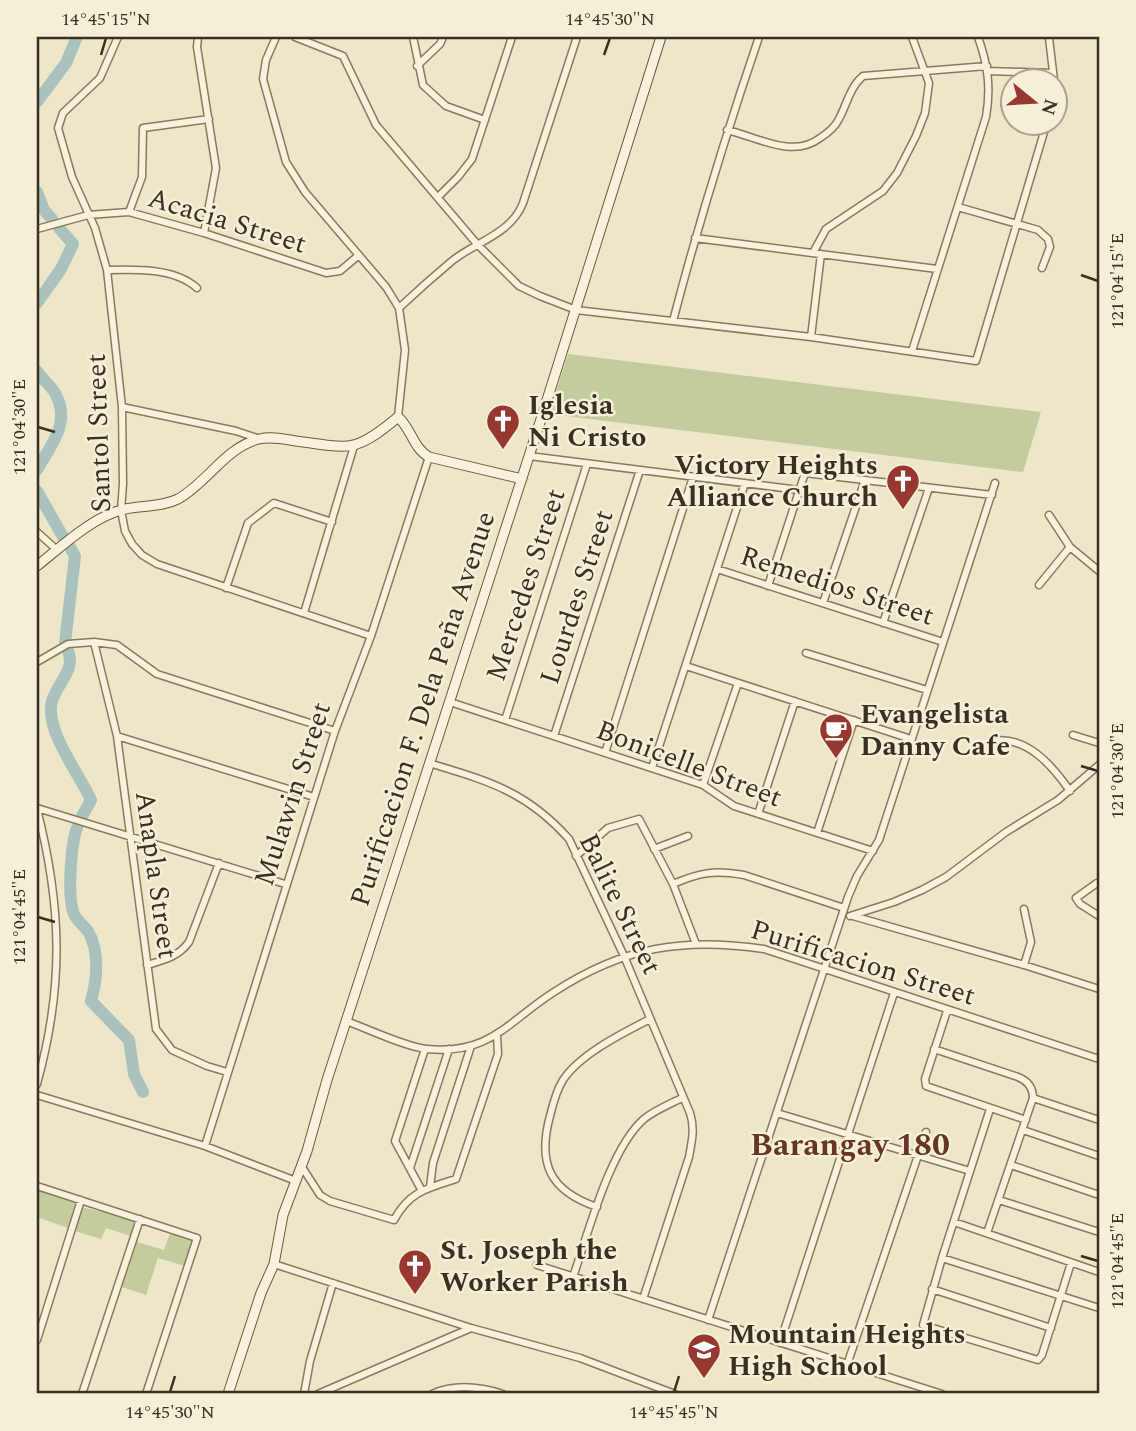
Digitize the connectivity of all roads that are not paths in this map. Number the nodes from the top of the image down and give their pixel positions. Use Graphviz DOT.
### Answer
graph roads {
  1 [pos="118,37"];
  2 [pos="198,37"];
  3 [pos="276,37"];
  4 [pos="295,37"];
  5 [pos="413,37"];
  6 [pos="443,37"];
  7 [pos="512,37"];
  8 [pos="576,37"];
  9 [pos="662,37"];
  10 [pos="759,37"];
  11 [pos="912,37"];
  12 [pos="978,37"];
  13 [pos="1049,38"];
  14 [pos="417,66"];
  15 [pos="1053,66"];
  16 [pos="988,69"];
  17 [pos="1000,70"];
  18 [pos="927,73"];
  19 [pos="209,119"];
  20 [pos="485,120"];
  21 [pos="727,130"];
  22 [pos="1043,136"];
  23 [pos="439,196"];
  24 [pos="958,207"];
  25 [pos="129,212"];
  26 [pos="88,215"];
  27 [pos="1018,224"];
  28 [pos="37,229"];
  29 [pos="204,233"];
  30 [pos="695,238"];
  31 [pos="477,244"];
  32 [pos="813,253"];
  33 [pos="821,254"];
  34 [pos="359,255"];
  35 [pos="1042,268"];
  36 [pos="937,269"];
  37 [pos="107,270"];
  38 [pos="197,288"];
  39 [pos="398,308"];
  40 [pos="576,310"];
  41 [pos="673,321"];
  42 [pos="811,337"];
  43 [pos="912,351"];
  44 [pos="122,407"];
  45 [pos="398,416"];
  46 [pos="260,439"];
  47 [pos="354,446"];
  48 [pos="529,456"];
  49 [pos="429,457"];
  50 [pos="587,464"];
  51 [pos="640,470"];
  52 [pos="693,477"];
  53 [pos="522,479"];
  54 [pos="865,480"];
  55 [pos="746,483"];
  56 [pos="995,483"];
  57 [pos="929,488"];
  58 [pos="799,490"];
  59 [pos="992,495"];
  60 [pos="121,510"];
  61 [pos="1049,514"];
  62 [pos="332,522"];
  63 [pos="37,532"];
  64 [pos="1070,547"];
  65 [pos="57,550"];
  66 [pos="37,566"];
  67 [pos="717,569"];
  68 [pos="1099,571"];
  69 [pos="1039,585"];
  70 [pos="768,586"];
  71 [pos="226,588"];
  72 [pos="823,603"];
  73 [pos="304,613"];
  74 [pos="883,623"];
  75 [pos="371,636"];
  76 [pos="94,642"];
  77 [pos="943,642"];
  78 [pos="806,653"];
  79 [pos="37,662"];
  80 [pos="686,666"];
  81 [pos="738,683"];
  82 [pos="927,691"];
  83 [pos="795,701"];
  84 [pos="450,702"];
  85 [pos="505,720"];
  86 [pos="854,720"];
  87 [pos="335,731"];
  88 [pos="1073,735"];
  89 [pos="117,736"];
  90 [pos="554,736"];
  91 [pos="911,738"];
  92 [pos="992,741"];
  93 [pos="1099,743"];
  94 [pos="605,753"];
  95 [pos="429,763"];
  96 [pos="1099,765"];
  97 [pos="652,768"];
  98 [pos="703,785"];
  99 [pos="1070,791"];
  100 [pos="314,797"];
  101 [pos="37,808"];
  102 [pos="758,814"];
  103 [pos="817,833"];
  104 [pos="129,836"];
  105 [pos="688,836"];
  106 [pos="654,849"];
  107 [pos="873,851"];
  108 [pos="576,856"];
  109 [pos="219,863"];
  110 [pos="1097,883"];
  111 [pos="285,884"];
  112 [pos="673,884"];
  113 [pos="844,908"];
  114 [pos="1024,909"];
  115 [pos="850,916"];
  116 [pos="1099,916"];
  117 [pos="842,917"];
  118 [pos="696,944"];
  119 [pos="624,956"];
  120 [pos="147,965"];
  121 [pos="1024,965"];
  122 [pos="825,970"];
  123 [pos="1099,988"];
  124 [pos="894,993"];
  125 [pos="947,1011"];
  126 [pos="650,1019"];
  127 [pos="346,1021"];
  128 [pos="496,1036"];
  129 [pos="471,1046"];
  130 [pos="425,1049"];
  131 [pos="450,1049"];
  132 [pos="934,1049"];
  133 [pos="1099,1059"];
  134 [pos="227,1072"];
  135 [pos="37,1084"];
  136 [pos="37,1095"];
  137 [pos="682,1098"];
  138 [pos="1033,1098"];
  139 [pos="990,1109"];
  140 [pos="777,1113"];
  141 [pos="1099,1119"];
  142 [pos="1026,1121"];
  143 [pos="1023,1130"];
  144 [pos="926,1132"];
  145 [pos="848,1135"];
  146 [pos="205,1146"];
  147 [pos="918,1155"];
  148 [pos="1099,1156"];
  149 [pos="1011,1165"];
  150 [pos="302,1167"];
  151 [pos="410,1168"];
  152 [pos="970,1171"];
  153 [pos="296,1181"];
  154 [pos="37,1186"];
  155 [pos="430,1187"];
  156 [pos="422,1191"];
  157 [pos="1099,1195"];
  158 [pos="81,1200"];
  159 [pos="999,1200"];
  160 [pos="597,1207"];
  161 [pos="140,1219"];
  162 [pos="954,1222"];
  163 [pos="1099,1232"];
  164 [pos="987,1233"];
  165 [pos="942,1258"];
  166 [pos="1071,1263"];
  167 [pos="274,1264"];
  168 [pos="537,1265"];
  169 [pos="1099,1272"];
  170 [pos="573,1277"];
  171 [pos="333,1283"];
  172 [pos="932,1289"];
  173 [pos="1061,1296"];
  174 [pos="643,1300"];
  175 [pos="1099,1308"];
  176 [pos="708,1320"];
  177 [pos="471,1328"];
  178 [pos="1051,1328"];
  179 [pos="37,1340"];
  180 [pos="780,1343"];
  181 [pos="847,1365"];
  182 [pos="648,1385"];
  183 [pos="82,1394"];
  184 [pos="146,1394"];
  185 [pos="228,1394"];
  186 [pos="304,1394"];
  187 [pos="318,1394"];
  188 [pos="432,1394"];
  189 [pos="503,1394"];
  190 [pos="645,1394"];
  191 [pos="675,1394"];
  192 [pos="942,1394"];
  1 -- 26 [label="street, Santol Street"];
  2 -- 19 [label="street"];
  3 -- 34 [label="street"];
  4 -- 23 [label="street"];
  5 -- 14 [label="street"];
  6 -- 14 [label="street"];
  7 -- 20 [label="street"];
  8 -- 31 [label="street"];
  9 -- 40 [label="street, Purificacion F. Dela Peña Avenue"];
  10 -- 21 [label="street"];
  11 -- 18 [label="street"];
  12 -- 16 [label="street"];
  13 -- 15 [label="street"];
  14 -- 20 [label="street"];
  16 -- 17 [label="street"];
  16 -- 18 [label="street"];
  16 -- 24 [label="street"];
  18 -- 21 [label="street"];
  18 -- 32 [label="street"];
  19 -- 25 [label="street"];
  19 -- 29 [label="street"];
  20 -- 23 [label="street"];
  21 -- 30 [label="street"];
  22 -- 27 [label="street"];
  23 -- 31 [label="street"];
  24 -- 27 [label="street"];
  24 -- 36 [label="street"];
  25 -- 26 [label="street, Acacia Street"];
  25 -- 29 [label="street, Acacia Street"];
  26 -- 28 [label="street, Acacia Street"];
  26 -- 37 [label="street, Santol Street"];
  27 -- 35 [label="street"];
  27 -- 43 [label="street"];
  29 -- 34 [label="street, Acacia Street"];
  30 -- 32 [label="street"];
  30 -- 41 [label="street"];
  31 -- 39 [label="street"];
  31 -- 40 [label="street"];
  32 -- 33 [label="street"];
  33 -- 36 [label="street"];
  33 -- 42 [label="street"];
  34 -- 39 [label="street"];
  36 -- 43 [label="street"];
  37 -- 38 [label="street"];
  37 -- 44 [label="street, Santol Street"];
  39 -- 45 [label="street"];
  40 -- 41 [label="street"];
  40 -- 48 [label="street, Purificacion F. Dela Peña Avenue"];
  41 -- 42 [label="street"];
  42 -- 43 [label="street"];
  44 -- 46 [label="street"];
  44 -- 60 [label="street, Santol Street"];
  45 -- 47 [label="street"];
  45 -- 49 [label="street"];
  46 -- 47 [label="street"];
  46 -- 60 [label="street"];
  47 -- 62 [label="street"];
  48 -- 50 [label="street"];
  48 -- 53 [label="street, Purificacion F. Dela Peña Avenue"];
  49 -- 53 [label="street"];
  49 -- 75 [label="street, Mulawin Street"];
  50 -- 51 [label="street"];
  50 -- 85 [label="street, Mercedes Street"];
  51 -- 52 [label="street"];
  51 -- 90 [label="street, Lourdes Street"];
  52 -- 55 [label="street"];
  52 -- 94 [label="street"];
  53 -- 84 [label="street, Purificacion F. Dela Peña Avenue"];
  54 -- 57 [label="street"];
  54 -- 58 [label="street"];
  54 -- 72 [label="street"];
  55 -- 58 [label="street"];
  55 -- 67 [label="street"];
  56 -- 59 [label="street"];
  57 -- 59 [label="street"];
  57 -- 74 [label="street"];
  58 -- 70 [label="street"];
  59 -- 77 [label="street"];
  60 -- 65 [label="street"];
  60 -- 71 [label="street, Santol Street"];
  61 -- 64 [label="street"];
  62 -- 71 [label="street"];
  62 -- 73 [label="street"];
  63 -- 65 [label="street"];
  64 -- 68 [label="street"];
  64 -- 69 [label="street"];
  65 -- 66 [label="street"];
  67 -- 70 [label="street, Remedios Street"];
  67 -- 80 [label="street"];
  70 -- 72 [label="street, Remedios Street"];
  71 -- 73 [label="street, Santol Street"];
  72 -- 74 [label="street, Remedios Street"];
  73 -- 75 [label="street, Santol Street"];
  74 -- 77 [label="street, Remedios Street"];
  75 -- 87 [label="street, Mulawin Street"];
  76 -- 79 [label="street"];
  76 -- 87 [label="street"];
  76 -- 89 [label="street, Anapla Street"];
  77 -- 82 [label="street"];
  78 -- 82 [label="street"];
  80 -- 81 [label="street"];
  80 -- 97 [label="street"];
  81 -- 83 [label="street"];
  81 -- 98 [label="street"];
  82 -- 91 [label="street"];
  83 -- 86 [label="street"];
  83 -- 102 [label="street"];
  84 -- 85 [label="street, Bonicelle Street"];
  84 -- 95 [label="street, Purificacion F. Dela Peña Avenue"];
  85 -- 90 [label="street, Bonicelle Street"];
  86 -- 91 [label="street"];
  86 -- 103 [label="street"];
  87 -- 100 [label="street, Mulawin Street"];
  88 -- 93 [label="street"];
  89 -- 100 [label="street"];
  89 -- 104 [label="street, Anapla Street"];
  90 -- 94 [label="street, Bonicelle Street"];
  91 -- 107 [label="street"];
  92 -- 99 [label="street"];
  94 -- 97 [label="street, Bonicelle Street"];
  95 -- 108 [label="street, Balite Street"];
  95 -- 127 [label="street, Purificacion F. Dela Peña Avenue"];
  96 -- 99 [label="street"];
  97 -- 98 [label="street, Bonicelle Street"];
  98 -- 102 [label="street, Bonicelle Street"];
  99 -- 115 [label="street"];
  100 -- 111 [label="street, Mulawin Street"];
  101 -- 104 [label="street"];
  101 -- 135 [label="street"];
  102 -- 103 [label="street, Bonicelle Street"];
  103 -- 107 [label="street, Bonicelle Street"];
  104 -- 109 [label="street"];
  104 -- 120 [label="street, Anapla Street"];
  105 -- 106 [label="street"];
  106 -- 108 [label="street"];
  106 -- 112 [label="street"];
  107 -- 113 [label="street"];
  108 -- 119 [label="street, Balite Street"];
  109 -- 111 [label="street"];
  109 -- 120 [label="street"];
  110 -- 116 [label="street"];
  111 -- 134 [label="street, Mulawin Street"];
  112 -- 113 [label="street"];
  112 -- 118 [label="street"];
  113 -- 117 [label="street"];
  114 -- 121 [label="street"];
  115 -- 117 [label="street"];
  115 -- 121 [label="street"];
  117 -- 122 [label="street"];
  118 -- 119 [label="street, Purificacion Street"];
  118 -- 122 [label="street, Purificacion Street"];
  119 -- 126 [label="street, Balite Street"];
  119 -- 128 [label="street, Purificacion Street"];
  120 -- 134 [label="street, Anapla Street"];
  121 -- 123 [label="street"];
  122 -- 124 [label="street, Purificacion Street"];
  122 -- 140 [label="street"];
  124 -- 125 [label="street, Purificacion Street"];
  124 -- 145 [label="street"];
  125 -- 132 [label="street"];
  125 -- 133 [label="street, Purificacion Street"];
  126 -- 137 [label="street, Balite Street"];
  126 -- 160 [label="street"];
  127 -- 130 [label="street, Purificacion Street"];
  127 -- 150 [label="street, Purificacion F. Dela Peña Avenue"];
  128 -- 129 [label="street, Purificacion Street"];
  128 -- 155 [label="street"];
  129 -- 131 [label="street, Purificacion Street"];
  129 -- 155 [label="street"];
  130 -- 131 [label="street, Purificacion Street"];
  130 -- 151 [label="street"];
  131 -- 151 [label="street"];
  132 -- 138 [label="street"];
  132 -- 139 [label="street"];
  134 -- 146 [label="street, Mulawin Street"];
  136 -- 146 [label="street"];
  137 -- 160 [label="street"];
  137 -- 174 [label="street"];
  138 -- 141 [label="street"];
  138 -- 142 [label="street"];
  139 -- 142 [label="street"];
  139 -- 152 [label="street"];
  140 -- 145 [label="street"];
  140 -- 176 [label="street"];
  142 -- 143 [label="street"];
  143 -- 148 [label="street"];
  143 -- 149 [label="street"];
  144 -- 147 [label="street"];
  145 -- 147 [label="street"];
  145 -- 180 [label="street"];
  146 -- 153 [label="street"];
  147 -- 152 [label="street"];
  147 -- 181 [label="street"];
  149 -- 157 [label="street"];
  149 -- 159 [label="street"];
  150 -- 153 [label="street, Purificacion F. Dela Peña Avenue"];
  150 -- 156 [label="street"];
  151 -- 156 [label="street"];
  152 -- 162 [label="street"];
  153 -- 167 [label="street, Purificacion F. Dela Peña Avenue"];
  154 -- 158 [label="street"];
  155 -- 156 [label="street"];
  158 -- 161 [label="street"];
  158 -- 179 [label="street"];
  159 -- 163 [label="street"];
  159 -- 164 [label="street"];
  160 -- 170 [label="street"];
  161 -- 183 [label="street"];
  161 -- 184 [label="street"];
  162 -- 164 [label="street"];
  162 -- 165 [label="street"];
  164 -- 166 [label="street"];
  165 -- 172 [label="street"];
  165 -- 173 [label="street"];
  166 -- 169 [label="street"];
  166 -- 173 [label="street"];
  167 -- 171 [label="street"];
  167 -- 185 [label="street, Purificacion F. Dela Peña Avenue"];
  168 -- 170 [label="street"];
  170 -- 174 [label="street"];
  171 -- 177 [label="street"];
  171 -- 186 [label="street"];
  172 -- 178 [label="street"];
  172 -- 178 [label="street"];
  173 -- 175 [label="street"];
  173 -- 178 [label="street"];
  174 -- 176 [label="street"];
  176 -- 180 [label="street"];
  177 -- 182 [label="street"];
  177 -- 187 [label="street"];
  180 -- 181 [label="street"];
  181 -- 192 [label="street"];
  182 -- 190 [label="street"];
  182 -- 191 [label="street"];
  188 -- 189 [label="street"];
}
